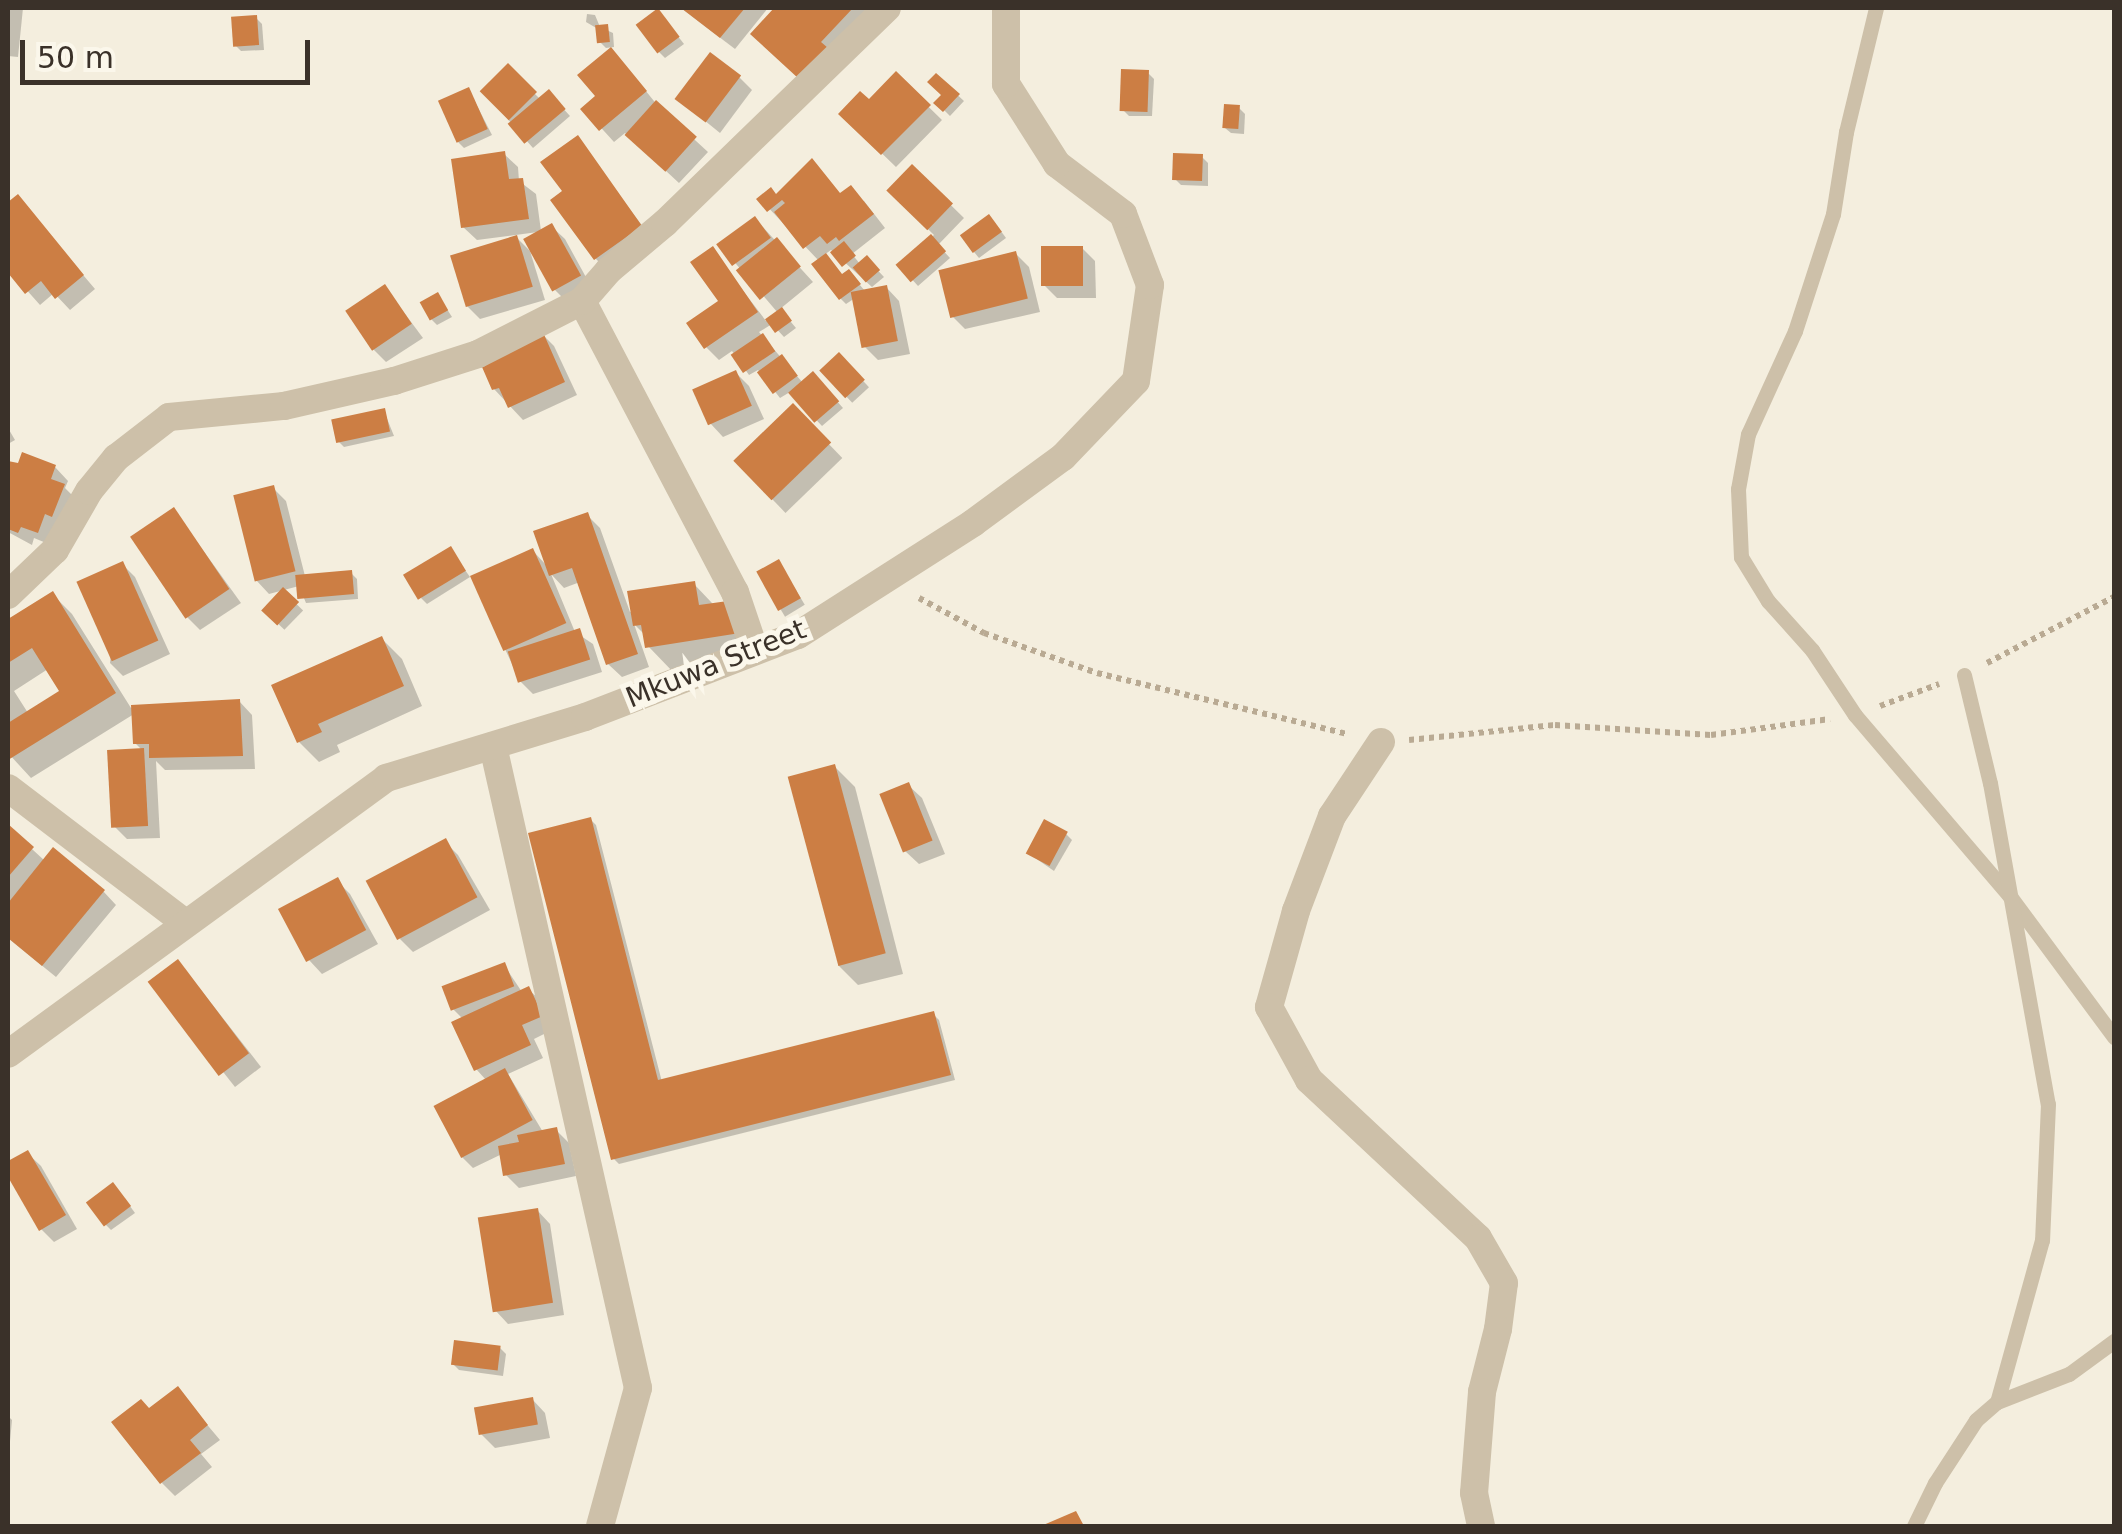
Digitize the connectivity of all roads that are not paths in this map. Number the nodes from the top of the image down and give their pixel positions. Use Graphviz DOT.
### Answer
graph roads {
  1 [pos="888,8"];
  2 [pos="1006,8"];
  3 [pos="1876,8"];
  4 [pos="582,301"];
  5 [pos="8,595"];
  6 [pos="756,652"];
  7 [pos="1964,674"];
  8 [pos="1380,742"];
  9 [pos="493,746"];
  10 [pos="8,788"];
  11 [pos="2009,895"];
  12 [pos="185,923"];
  13 [pos="2114,1036"];
  14 [pos="8,1054"];
  15 [pos="2114,1341"];
  16 [pos="1998,1402"];
  17 [pos="600,1526"];
  18 [pos="1482,1526"];
  19 [pos="1914,1526"];
  1 -- 4 [label="street"];
  2 -- 6 [label="street, Mkuwa Street"];
  3 -- 11 [label="lane"];
  4 -- 5 [label="street"];
  4 -- 6 [label="street"];
  6 -- 9 [label="street, Mkuwa Street"];
  7 -- 11 [label="lane"];
  8 -- 18 [label="street"];
  9 -- 12 [label="street, Mkuwa Street"];
  9 -- 17 [label="street"];
  10 -- 12 [label="street"];
  11 -- 13 [label="lane"];
  11 -- 16 [label="lane"];
  12 -- 14 [label="street, Mkuwa Street"];
  15 -- 16 [label="lane"];
  16 -- 19 [label="lane"];
}
